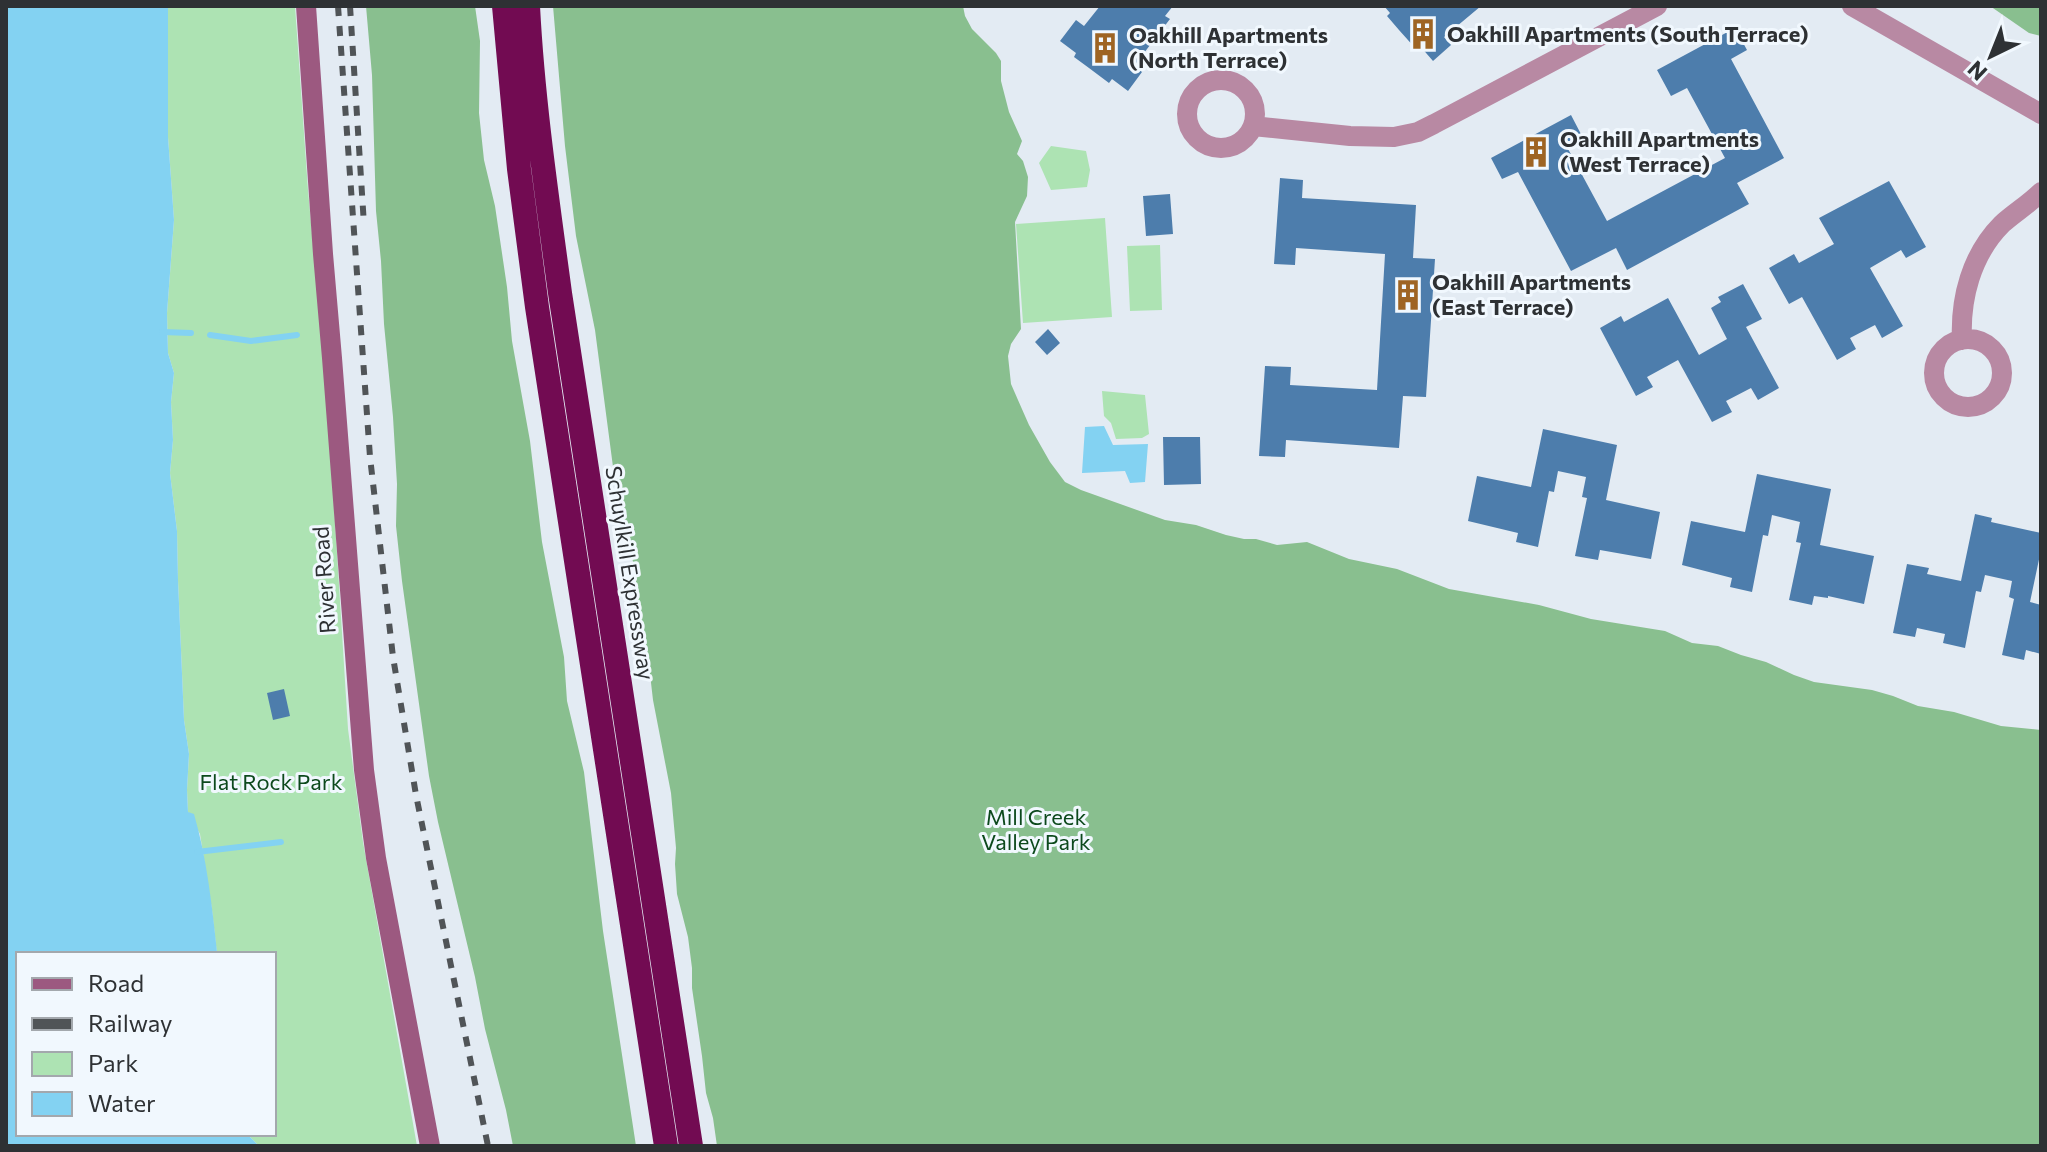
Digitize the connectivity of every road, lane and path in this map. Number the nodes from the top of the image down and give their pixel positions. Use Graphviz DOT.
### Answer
graph roads {
  1 [pos="306,6"];
  2 [pos="504,6"];
  3 [pos="528,6"];
  4 [pos="1657,6"];
  5 [pos="1852,6"];
  6 [pos="2041,114"];
  7 [pos="1253,126"];
  8 [pos="2041,192"];
  9 [pos="1962,340"];
  10 [pos="430,1146"];
  11 [pos="666,1146"];
  12 [pos="691,1146"];
  1 -- 10 [label="street, River Road"];
  2 -- 11 [label="highway"];
  3 -- 12 [label="highway, Schuylkill Expressway"];
  4 -- 7 [label="street"];
  5 -- 6 [label="street"];
  8 -- 9 [label="street"];
}
